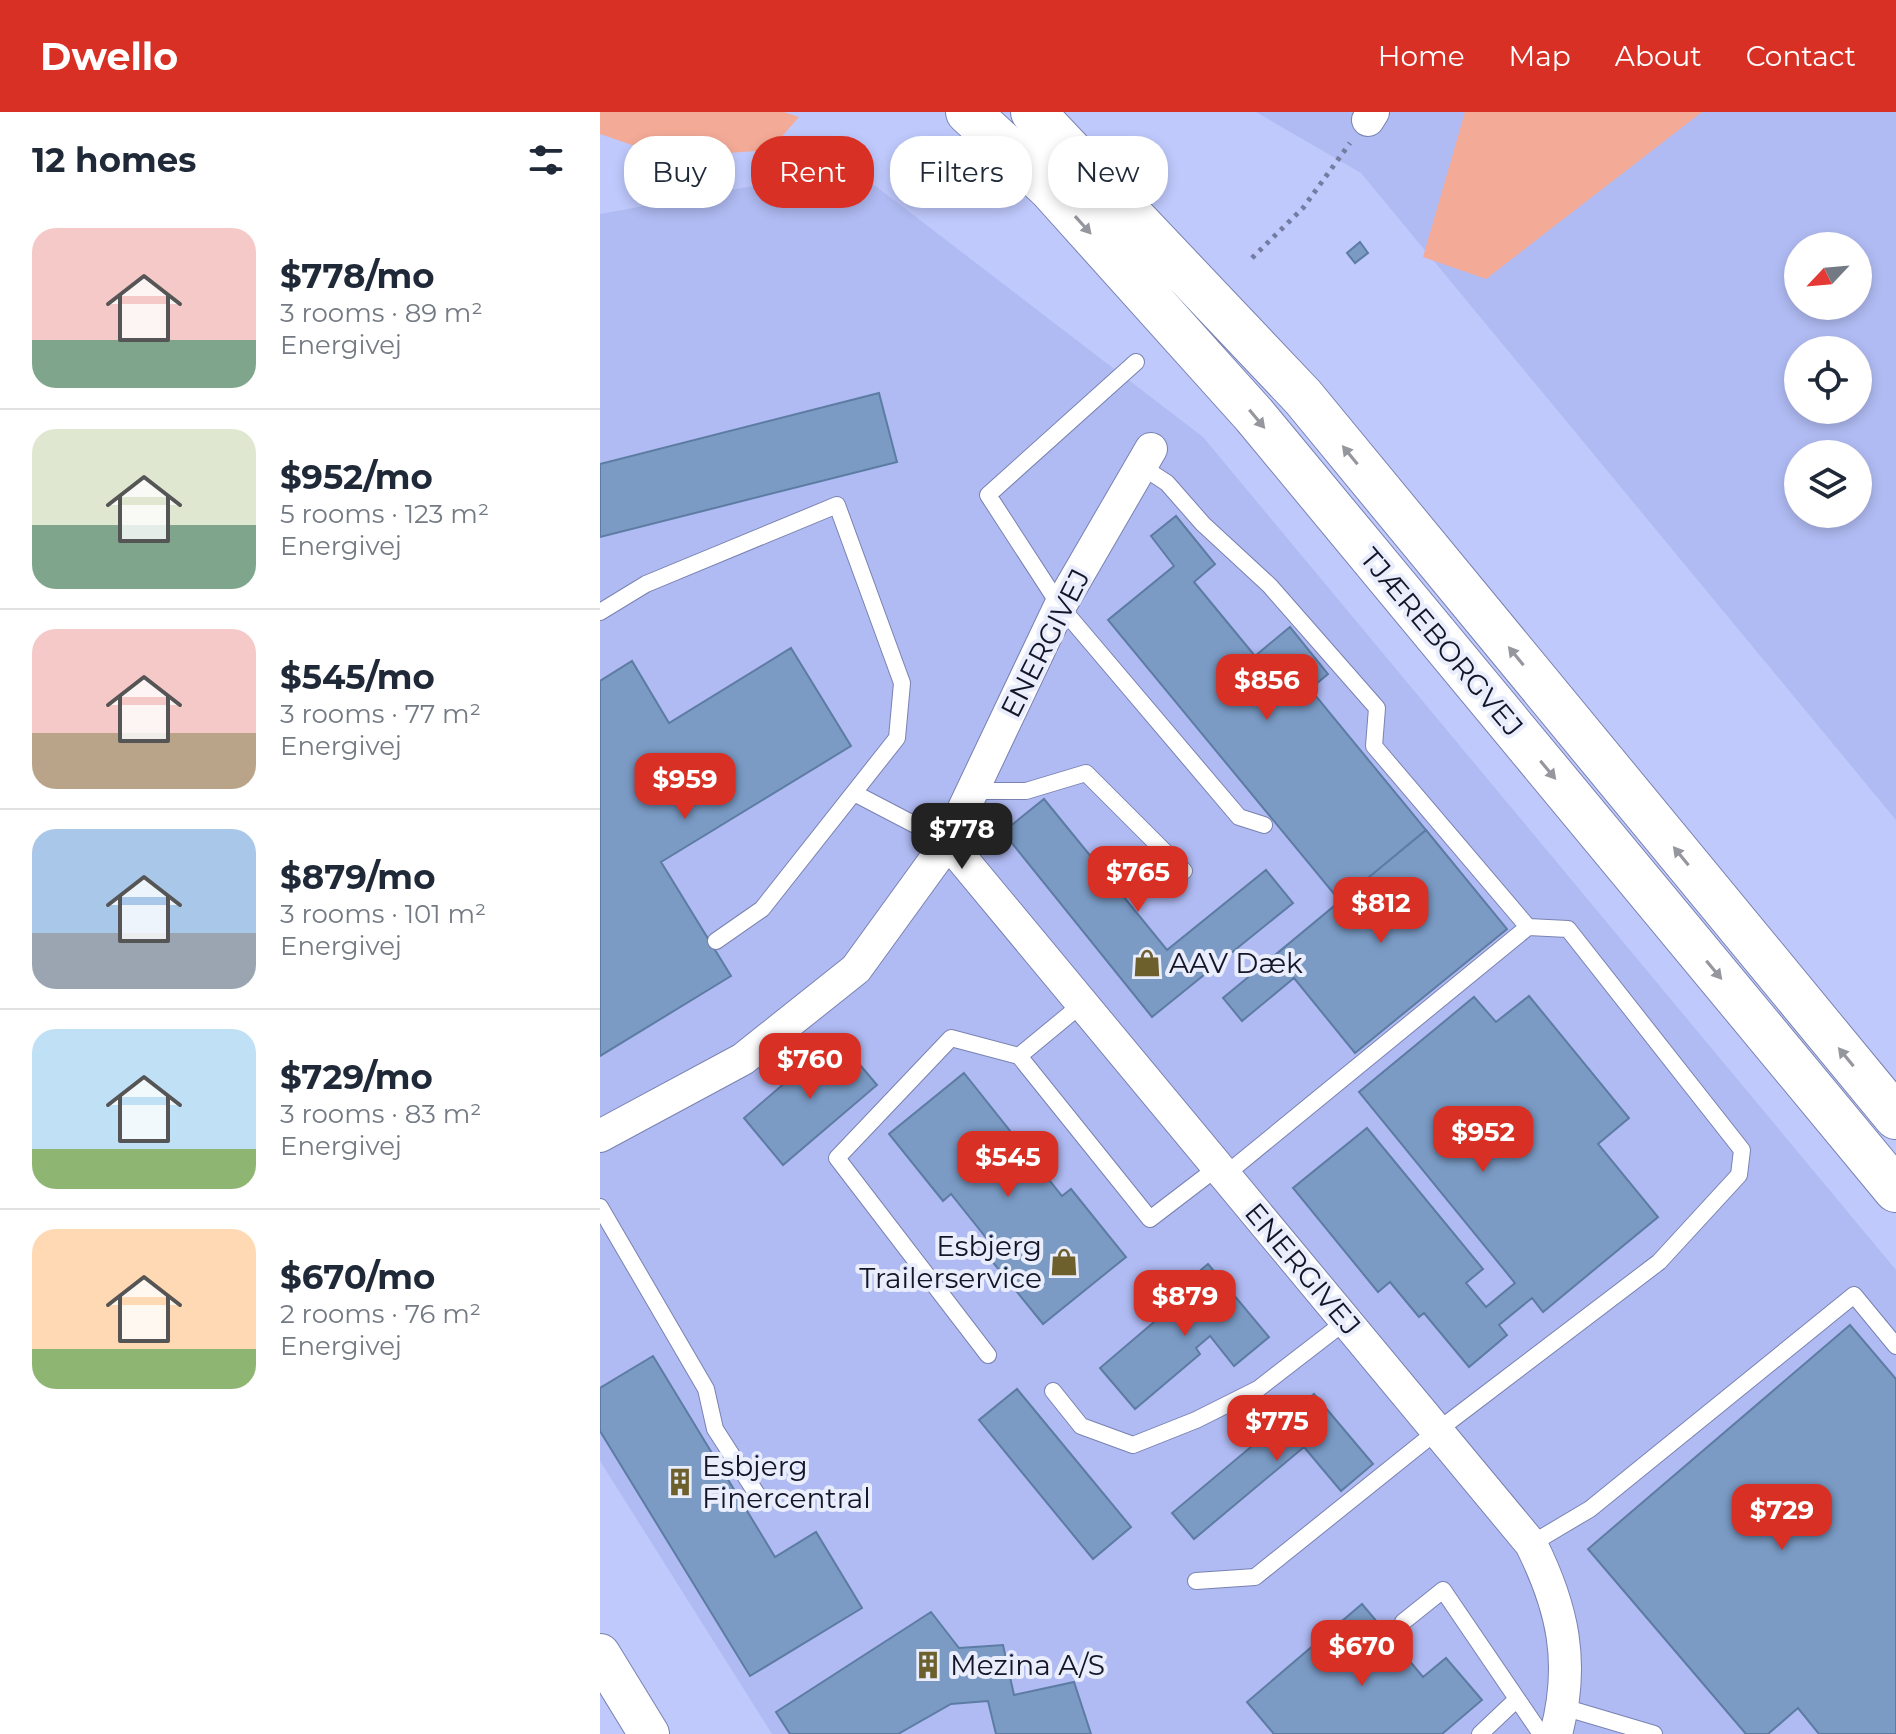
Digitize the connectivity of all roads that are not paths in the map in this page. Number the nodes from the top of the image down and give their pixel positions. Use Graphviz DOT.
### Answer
graph roads {
  1 [pos="968,112"];
  2 [pos="1033,112"];
  3 [pos="1136,362"];
  4 [pos="1146,457"];
  5 [pos="1060,606"];
  6 [pos="600,612"];
  7 [pos="972,791"];
  8 [pos="854,793"];
  9 [pos="1264,825"];
  10 [pos="948,842"];
  11 [pos="1184,871"];
  12 [pos="1528,927"];
  13 [pos="716,941"];
  14 [pos="1082,1004"];
  15 [pos="1019,1056"];
  16 [pos="1896,1117"];
  17 [pos="600,1136"];
  18 [pos="1221,1171"];
  19 [pos="1896,1190"];
  20 [pos="600,1207"];
  21 [pos="1346,1321"];
  22 [pos="1896,1346"];
  23 [pos="988,1355"];
  24 [pos="1053,1391"];
  25 [pos="1437,1431"];
  26 [pos="760,1499"];
  27 [pos="1531,1544"];
  28 [pos="1196,1581"];
  29 [pos="1403,1622"];
  30 [pos="600,1654"];
  31 [pos="1517,1699"];
  32 [pos="1560,1720"];
  33 [pos="649,1734"];
  34 [pos="1480,1734"];
  35 [pos="1541,1734"];
  36 [pos="1654,1734"];
  1 -- 19 [label="highway, TJÆREBORGVEJ, one-way"];
  16 -- 2 [label="highway, TJÆREBORGVEJ, one-way"];
  3 -- 5 [label="lane"];
  4 -- 5 [label="street, ENERGIVEJ"];
  4 -- 12 [label="lane"];
  5 -- 7 [label="street, ENERGIVEJ"];
  5 -- 9 [label="lane"];
  6 -- 8 [label="lane"];
  7 -- 10 [label="street, ENERGIVEJ"];
  7 -- 11 [label="lane"];
  8 -- 10 [label="lane"];
  8 -- 13 [label="lane"];
  10 -- 14 [label="street, ENERGIVEJ"];
  10 -- 17 [label="street, ENERGIVEJ"];
  12 -- 18 [label="lane"];
  12 -- 25 [label="lane"];
  14 -- 15 [label="lane"];
  14 -- 18 [label="street, ENERGIVEJ"];
  15 -- 18 [label="lane"];
  15 -- 23 [label="lane"];
  18 -- 21 [label="street, ENERGIVEJ"];
  20 -- 26 [label="lane"];
  21 -- 24 [label="lane"];
  21 -- 25 [label="street, ENERGIVEJ"];
  22 -- 27 [label="lane"];
  25 -- 27 [label="street, ENERGIVEJ"];
  25 -- 28 [label="lane"];
  27 -- 32 [label="street, ENERGIVEJ"];
  29 -- 31 [label="lane"];
  30 -- 33 [label="street"];
  31 -- 34 [label="lane"];
  31 -- 35 [label="lane"];
  32 -- 36 [label="lane"];
}
